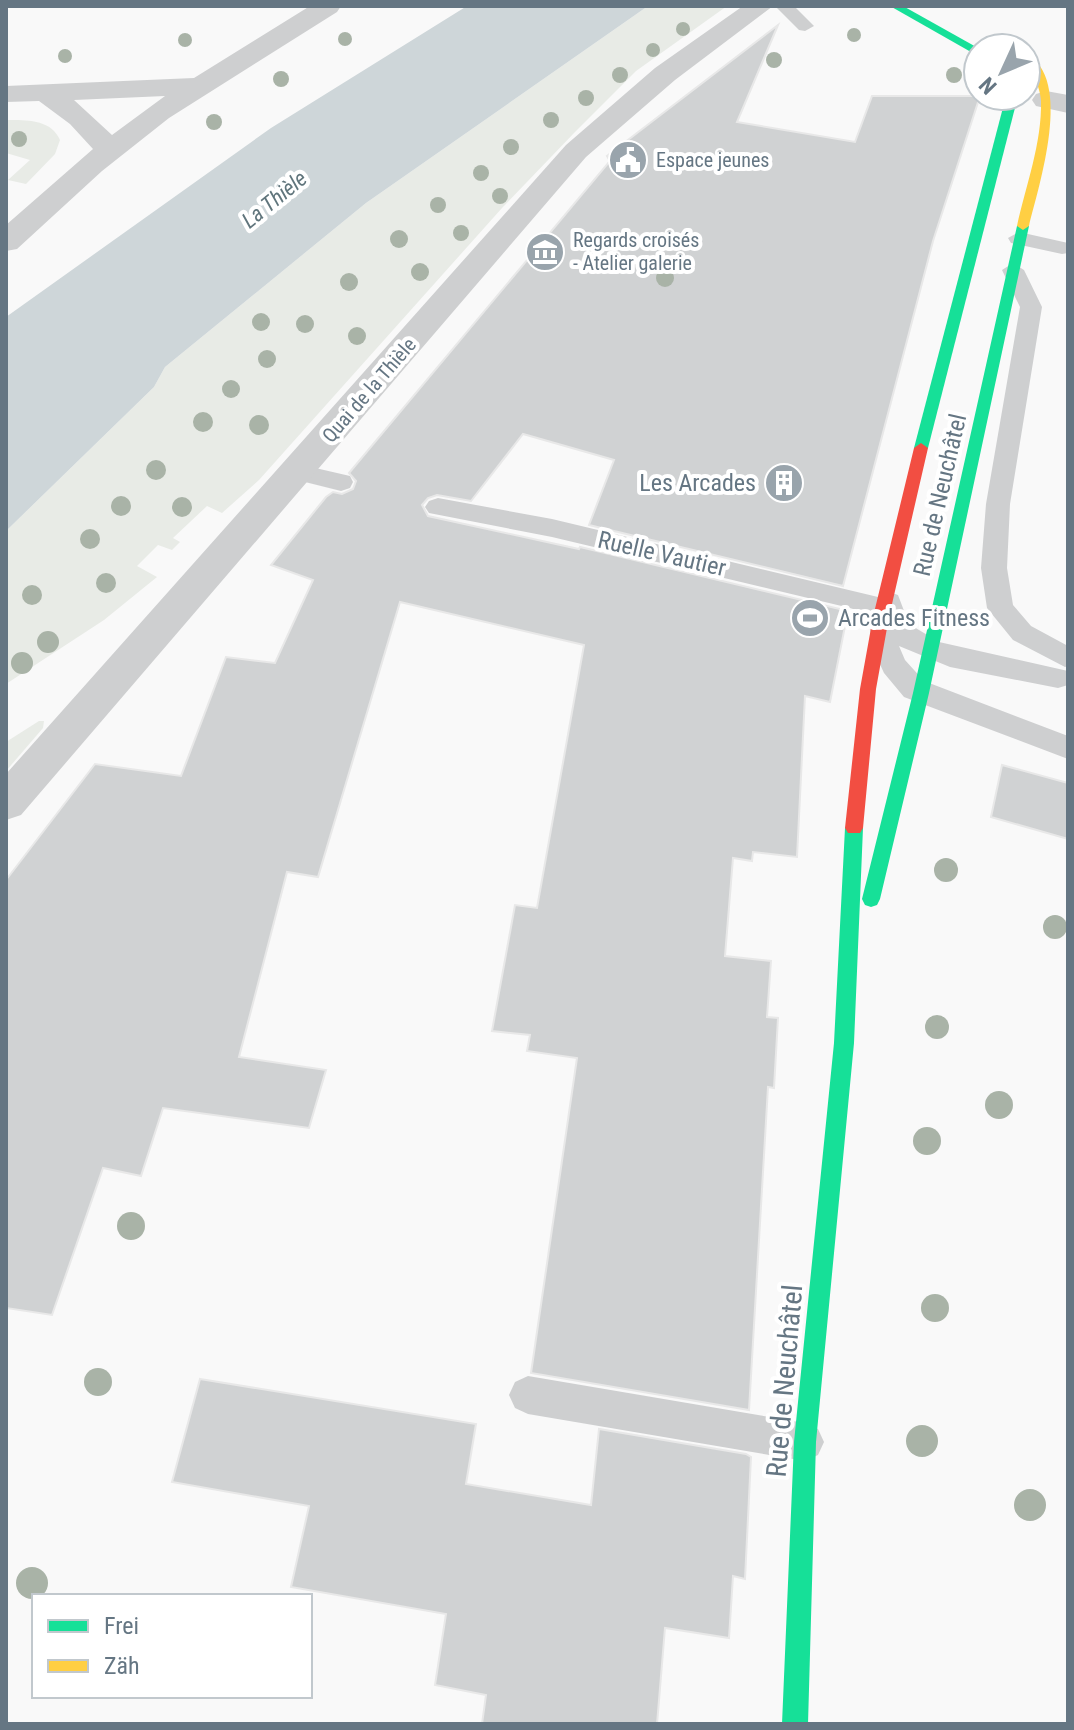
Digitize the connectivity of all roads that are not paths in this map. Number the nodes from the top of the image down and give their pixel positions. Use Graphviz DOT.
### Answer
graph roads {
  1 [pos="328,6"];
  2 [pos="760,6"];
  3 [pos="784,6"];
  4 [pos="895,6"];
  5 [pos="805,26"];
  6 [pos="962,44"];
  7 [pos="1042,75"];
  8 [pos="199,86"];
  9 [pos="45,92"];
  10 [pos="6,94"];
  11 [pos="1047,100"];
  12 [pos="1008,112"];
  13 [pos="110,150"];
  14 [pos="1019,238"];
  15 [pos="6,242"];
  16 [pos="1062,248"];
  17 [pos="1013,270"];
  18 [pos="298,472"];
  19 [pos="341,482"];
  20 [pos="438,507"];
  21 [pos="883,606"];
  22 [pos="931,651"];
  23 [pos="921,693"];
  24 [pos="1068,748"];
  25 [pos="6,803"];
  26 [pos="844,1043"];
  27 [pos="528,1395"];
  28 [pos="805,1442"];
  29 [pos="795,1724"];
  1 -- 8 [label="street"];
  2 -- 18 [label="street, Quai de la Thièle"];
  3 -- 5 [label="lane"];
  4 -- 6 [label="main road"];
  7 -- 11 [label="main road, Rue de Neuchâtel"];
  8 -- 9 [label="street"];
  8 -- 13 [label="street"];
  9 -- 10 [label="street"];
  9 -- 13 [label="street"];
  11 -- 14 [label="main road, Rue de Neuchâtel"];
  12 -- 21 [label="main road, Rue de Neuchâtel"];
  13 -- 15 [label="street"];
  14 -- 16 [label="lane"];
  14 -- 17 [label="main road, Rue de Neuchâtel"];
  17 -- 22 [label="main road, Rue de Neuchâtel"];
  17 -- 22 [label="lane"];
  18 -- 19 [label="lane"];
  18 -- 25 [label="street, Quai de la Thièle"];
  20 -- 21 [label="lane, Ruelle Vautier"];
  21 -- 22 [label="lane"];
  21 -- 23 [label="lane"];
  21 -- 26 [label="main road, Rue de Neuchâtel"];
  22 -- 23 [label="main road, Rue de Neuchâtel"];
  23 -- 24 [label="lane"];
  23 -- 26 [label="main road, Rue de Neuchâtel"];
  26 -- 28 [label="main road, Rue de Neuchâtel"];
  27 -- 28 [label="lane"];
  28 -- 29 [label="main road, Rue de Neuchâtel"];
}
